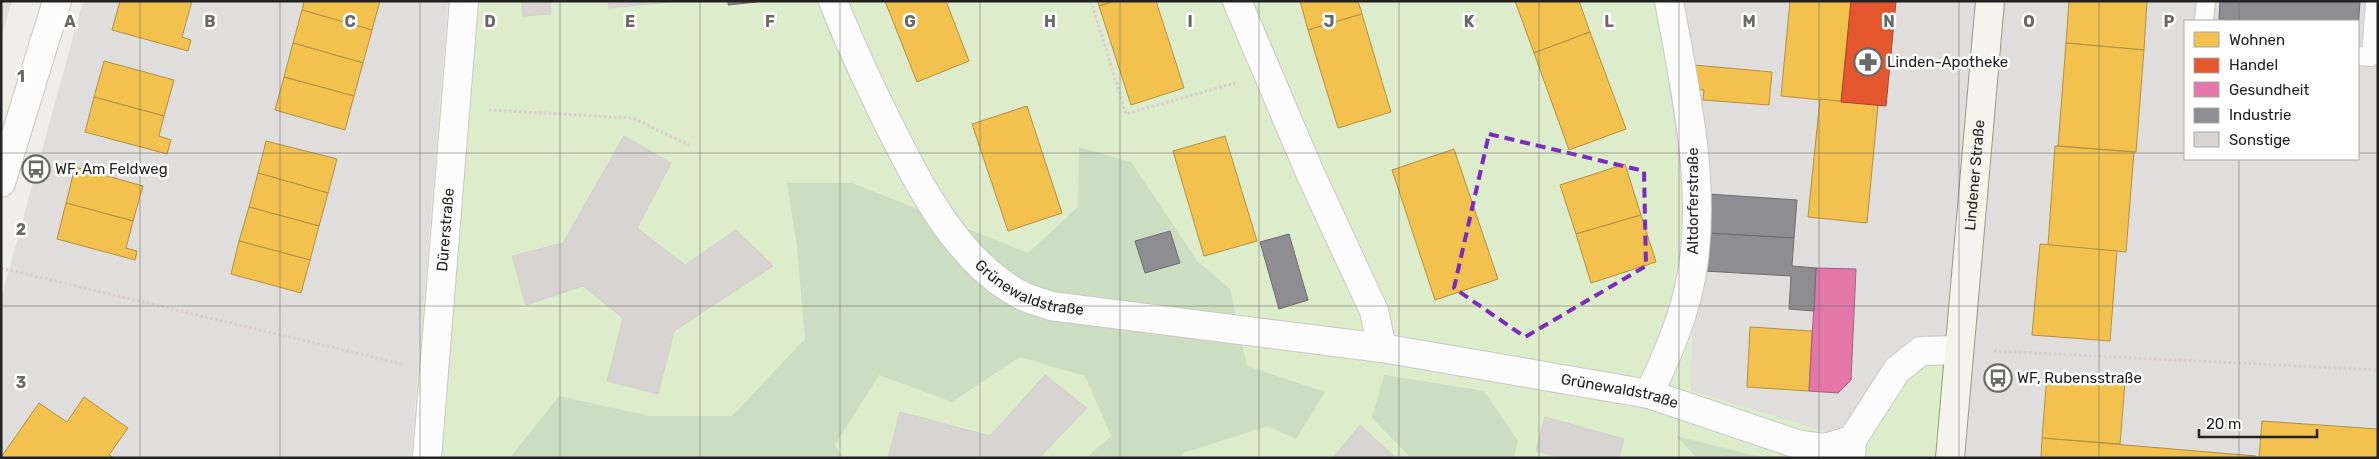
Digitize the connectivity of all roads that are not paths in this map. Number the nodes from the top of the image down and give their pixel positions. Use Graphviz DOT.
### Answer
graph roads {
  1 [pos="57,1"];
  2 [pos="464,1"];
  3 [pos="833,1"];
  4 [pos="1237,1"];
  5 [pos="1668,1"];
  6 [pos="1990,1"];
  7 [pos="2206,1"];
  8 [pos="2375,1"];
  9 [pos="2204,20"];
  10 [pos="2359,56"];
  11 [pos="1,183"];
  12 [pos="1382,348"];
  13 [pos="1958,350"];
  14 [pos="1649,394"];
  15 [pos="1851,449"];
  16 [pos="427,458"];
  17 [pos="1950,458"];
  1 -- 11 [label="street"];
  2 -- 16 [label="street, Dürerstraße"];
  3 -- 12 [label="street, Grünewaldstraße"];
  4 -- 12 [label="street"];
  5 -- 14 [label="street, Altdorferstraße"];
  6 -- 13 [label="main road, Lindener Straße"];
  7 -- 9 [label="lane"];
  8 -- 10 [label="lane"];
  12 -- 14 [label="street, Grünewaldstraße"];
  13 -- 15 [label="street"];
  13 -- 17 [label="main road, Lindener Straße"];
  14 -- 15 [label="street, Grünewaldstraße"];
}
